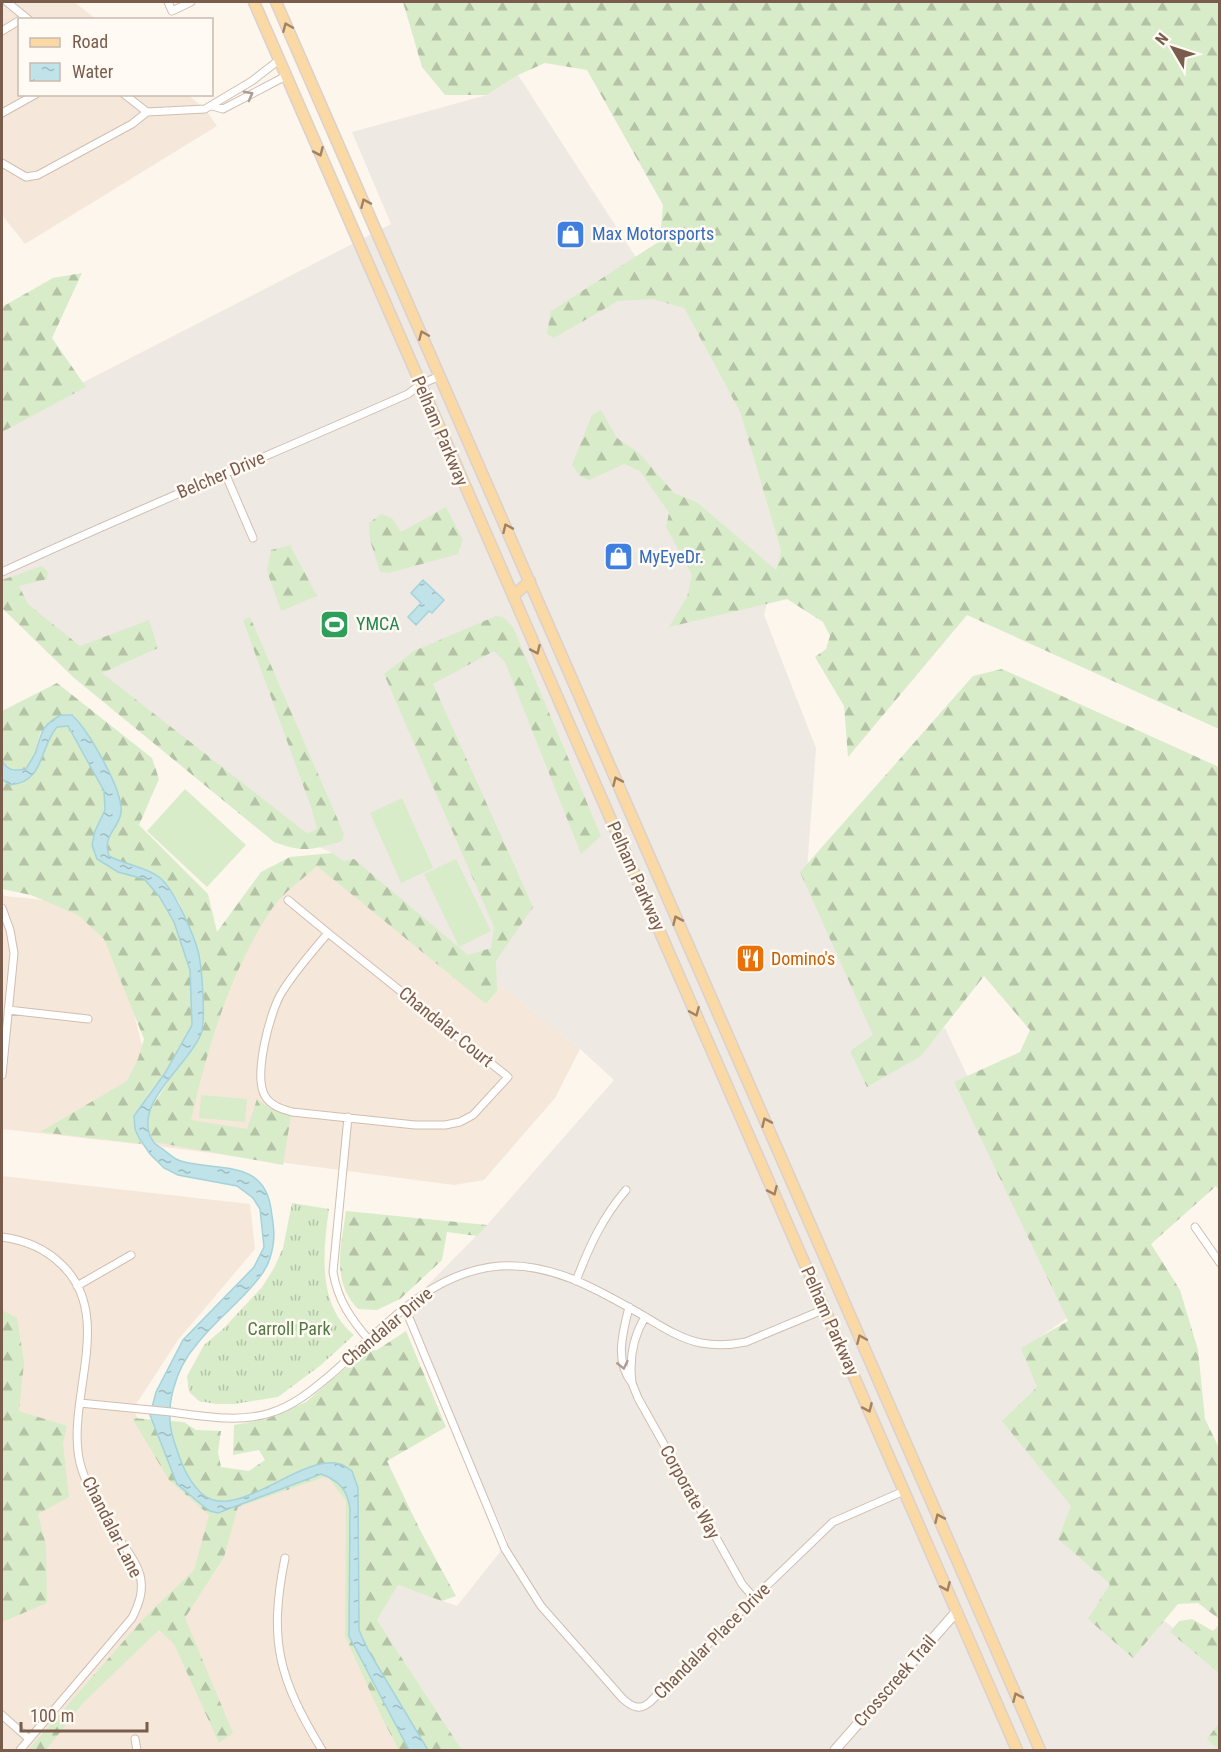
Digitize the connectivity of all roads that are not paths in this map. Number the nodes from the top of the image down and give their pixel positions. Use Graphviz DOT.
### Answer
graph roads {
  1 [pos="7,2"];
  2 [pos="168,2"];
  3 [pos="191,2"];
  4 [pos="254,2"];
  5 [pos="276,2"];
  6 [pos="22,18"];
  7 [pos="18,22"];
  8 [pos="2,31"];
  9 [pos="297,52"];
  10 [pos="279,60"];
  11 [pos="286,76"];
  12 [pos="32,96"];
  13 [pos="127,96"];
  14 [pos="212,106"];
  15 [pos="147,112"];
  16 [pos="2,113"];
  17 [pos="2,163"];
  18 [pos="388,257"];
  19 [pos="368,265"];
  20 [pos="413,313"];
  21 [pos="393,321"];
  22 [pos="440,376"];
  23 [pos="421,384"];
  24 [pos="460,420"];
  25 [pos="440,427"];
  26 [pos="225,472"];
  27 [pos="253,538"];
  28 [pos="2,572"];
  29 [pos="530,581"];
  30 [pos="513,596"];
  31 [pos="641,835"];
  32 [pos="622,844"];
  33 [pos="288,900"];
  34 [pos="2,908"];
  35 [pos="328,933"];
  36 [pos="691,950"];
  37 [pos="672,958"];
  38 [pos="8,1011"];
  39 [pos="88,1019"];
  40 [pos="737,1055"];
  41 [pos="2,1064"];
  42 [pos="718,1064"];
  43 [pos="2,1075"];
  44 [pos="348,1117"];
  45 [pos="626,1191"];
  46 [pos="1195,1227"];
  47 [pos="2,1237"];
  48 [pos="822,1251"];
  49 [pos="131,1255"];
  50 [pos="803,1260"];
  51 [pos="1220,1263"];
  52 [pos="576,1281"];
  53 [pos="78,1286"];
  54 [pos="844,1300"];
  55 [pos="629,1307"];
  56 [pos="405,1308"];
  57 [pos="825,1309"];
  58 [pos="645,1317"];
  59 [pos="369,1340"];
  60 [pos="632,1383"];
  61 [pos="80,1403"];
  62 [pos="904,1491"];
  63 [pos="930,1499"];
  64 [pos="910,1505"];
  65 [pos="285,1558"];
  66 [pos="754,1598"];
  67 [pos="974,1598"];
  68 [pos="957,1611"];
  69 [pos="2,1715"];
  70 [pos="29,1739"];
  71 [pos="135,1739"];
  72 [pos="20,1750"];
  73 [pos="137,1750"];
  74 [pos="322,1750"];
  75 [pos="835,1750"];
  76 [pos="1017,1750"];
  77 [pos="1040,1750"];
  1 -- 6 [label="street"];
  2 -- 3 [label="street"];
  4 -- 10 [label="main road, Pelham Parkway"];
  9 -- 5 [label="main road, Pelham Parkway, one-way"];
  7 -- 8 [label="street"];
  9 -- 10 [label="main road"];
  18 -- 9 [label="main road, Pelham Parkway, one-way"];
  10 -- 11 [label="main road, Pelham Parkway"];
  10 -- 14 [label="street"];
  14 -- 11 [label="street, one-way"];
  11 -- 19 [label="main road, Pelham Parkway, one-way"];
  12 -- 16 [label="street"];
  13 -- 15 [label="street"];
  14 -- 15 [label="street"];
  15 -- 17 [label="street"];
  18 -- 19 [label="main road"];
  18 -- 20 [label="main road, Pelham Parkway"];
  19 -- 21 [label="main road, Pelham Parkway"];
  20 -- 21 [label="main road"];
  22 -- 20 [label="main road, Pelham Parkway, one-way"];
  21 -- 23 [label="main road, Pelham Parkway"];
  22 -- 23 [label="street, Belcher Drive"];
  22 -- 24 [label="main road, Pelham Parkway"];
  23 -- 25 [label="main road, Pelham Parkway"];
  23 -- 26 [label="street, Belcher Drive"];
  24 -- 25 [label="main road"];
  29 -- 24 [label="main road, Pelham Parkway, one-way"];
  25 -- 30 [label="main road, Pelham Parkway"];
  26 -- 27 [label="street"];
  26 -- 28 [label="street, Belcher Drive"];
  29 -- 30 [label="main road"];
  31 -- 29 [label="main road, Pelham Parkway, one-way"];
  30 -- 32 [label="main road, Pelham Parkway, one-way"];
  31 -- 32 [label="main road"];
  36 -- 31 [label="main road, Pelham Parkway, one-way"];
  32 -- 37 [label="main road, Pelham Parkway"];
  33 -- 35 [label="street, Chandalar Court"];
  34 -- 38 [label="street"];
  35 -- 44 [label="street, Chandalar Court"];
  35 -- 44 [label="street, Chandalar Court"];
  36 -- 37 [label="main road"];
  36 -- 40 [label="main road, Pelham Parkway"];
  37 -- 42 [label="main road, Pelham Parkway, one-way"];
  38 -- 39 [label="street"];
  38 -- 41 [label="street"];
  40 -- 42 [label="main road"];
  48 -- 40 [label="main road, Pelham Parkway, one-way"];
  41 -- 43 [label="street"];
  42 -- 50 [label="main road, Pelham Parkway, one-way"];
  44 -- 59 [label="street"];
  45 -- 52 [label="street"];
  46 -- 51 [label="street"];
  47 -- 53 [label="street, Chandalar Lane"];
  48 -- 50 [label="main road"];
  48 -- 54 [label="main road, Pelham Parkway"];
  49 -- 53 [label="street"];
  50 -- 57 [label="main road, Pelham Parkway"];
  52 -- 55 [label="street, Chandalar Drive"];
  52 -- 56 [label="street, Chandalar Drive"];
  53 -- 61 [label="street, Chandalar Lane"];
  54 -- 57 [label="main road"];
  63 -- 54 [label="main road, Pelham Parkway, one-way"];
  55 -- 58 [label="street, Chandalar Drive"];
  55 -- 60 [label="street, Corporate Way, one-way"];
  56 -- 59 [label="street, Chandalar Drive"];
  56 -- 66 [label="street, Chandalar Place Drive"];
  57 -- 58 [label="street, Chandalar Drive"];
  57 -- 62 [label="main road, Pelham Parkway, one-way"];
  58 -- 60 [label="street, Corporate Way"];
  59 -- 61 [label="street, Chandalar Drive"];
  60 -- 66 [label="street, Corporate Way"];
  61 -- 70 [label="street, Chandalar Lane"];
  62 -- 64 [label="main road, Pelham Parkway"];
  62 -- 66 [label="street, Chandalar Place Drive"];
  63 -- 64 [label="main road"];
  67 -- 63 [label="main road, Pelham Parkway, one-way"];
  64 -- 68 [label="main road, Pelham Parkway, one-way"];
  65 -- 74 [label="street"];
  67 -- 68 [label="main road"];
  77 -- 67 [label="main road, Pelham Parkway, one-way"];
  68 -- 75 [label="street, Crosscreek Trail"];
  68 -- 76 [label="main road, Pelham Parkway"];
  69 -- 70 [label="street"];
  70 -- 72 [label="street, Chandalar Lane"];
  71 -- 73 [label="street"];
}
